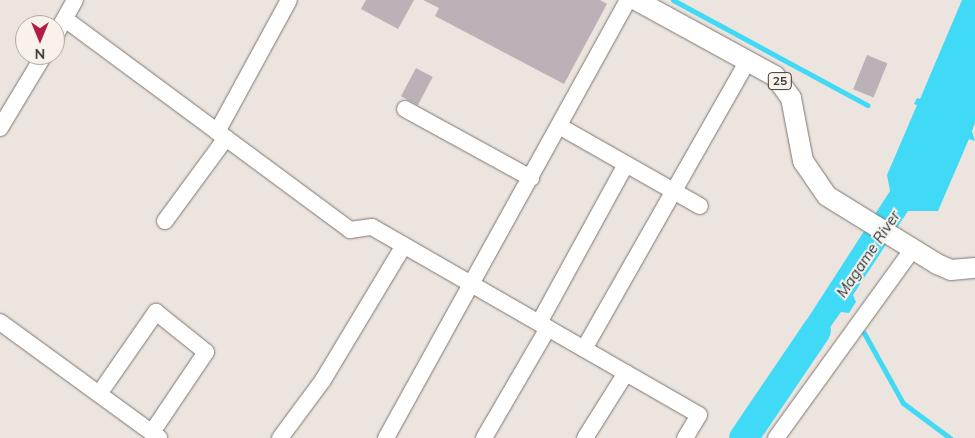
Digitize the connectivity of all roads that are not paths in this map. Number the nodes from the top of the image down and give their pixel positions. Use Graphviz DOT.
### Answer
graph roads {
  1 [pos="75,0"];
  2 [pos="290,0"];
  3 [pos="628,0"];
  4 [pos="636,0"];
  5 [pos="65,19"];
  6 [pos="748,60"];
  7 [pos="38,65"];
  8 [pos="405,109"];
  9 [pos="559,126"];
  10 [pos="0,128"];
  11 [pos="221,135"];
  12 [pos="626,164"];
  13 [pos="531,178"];
  14 [pos="674,191"];
  15 [pos="700,206"];
  16 [pos="165,221"];
  17 [pos="404,245"];
  18 [pos="913,249"];
  19 [pos="975,268"];
  20 [pos="472,285"];
  21 [pos="0,322"];
  22 [pos="544,326"];
  23 [pos="584,349"];
  24 [pos="626,373"];
  25 [pos="99,394"];
  26 [pos="155,435"];
  27 [pos="280,438"];
  28 [pos="386,438"];
  29 [pos="484,438"];
  30 [pos="585,438"];
  31 [pos="685,438"];
  32 [pos="776,438"];
  1 -- 5 [label="street"];
  2 -- 11 [label="street"];
  3 -- 9 [label="street"];
  4 -- 6 [label="main road, 25"];
  5 -- 11 [label="street"];
  6 -- 14 [label="street"];
  6 -- 18 [label="main road, 25"];
  7 -- 10 [label="street"];
  8 -- 13 [label="street"];
  9 -- 12 [label="street"];
  9 -- 13 [label="street"];
  11 -- 16 [label="street"];
  11 -- 17 [label="street"];
  12 -- 14 [label="street"];
  12 -- 22 [label="street"];
  13 -- 20 [label="street"];
  14 -- 15 [label="street"];
  14 -- 23 [label="street"];
  17 -- 20 [label="street"];
  17 -- 27 [label="street"];
  18 -- 19 [label="main road, 25"];
  18 -- 32 [label="street"];
  20 -- 22 [label="street"];
  20 -- 28 [label="street"];
  21 -- 25 [label="street"];
  22 -- 23 [label="street"];
  22 -- 29 [label="street"];
  23 -- 24 [label="street"];
  24 -- 30 [label="street"];
  24 -- 31 [label="street"];
  25 -- 26 [label="street"];
  25 -- 26 [label="street"];
}
